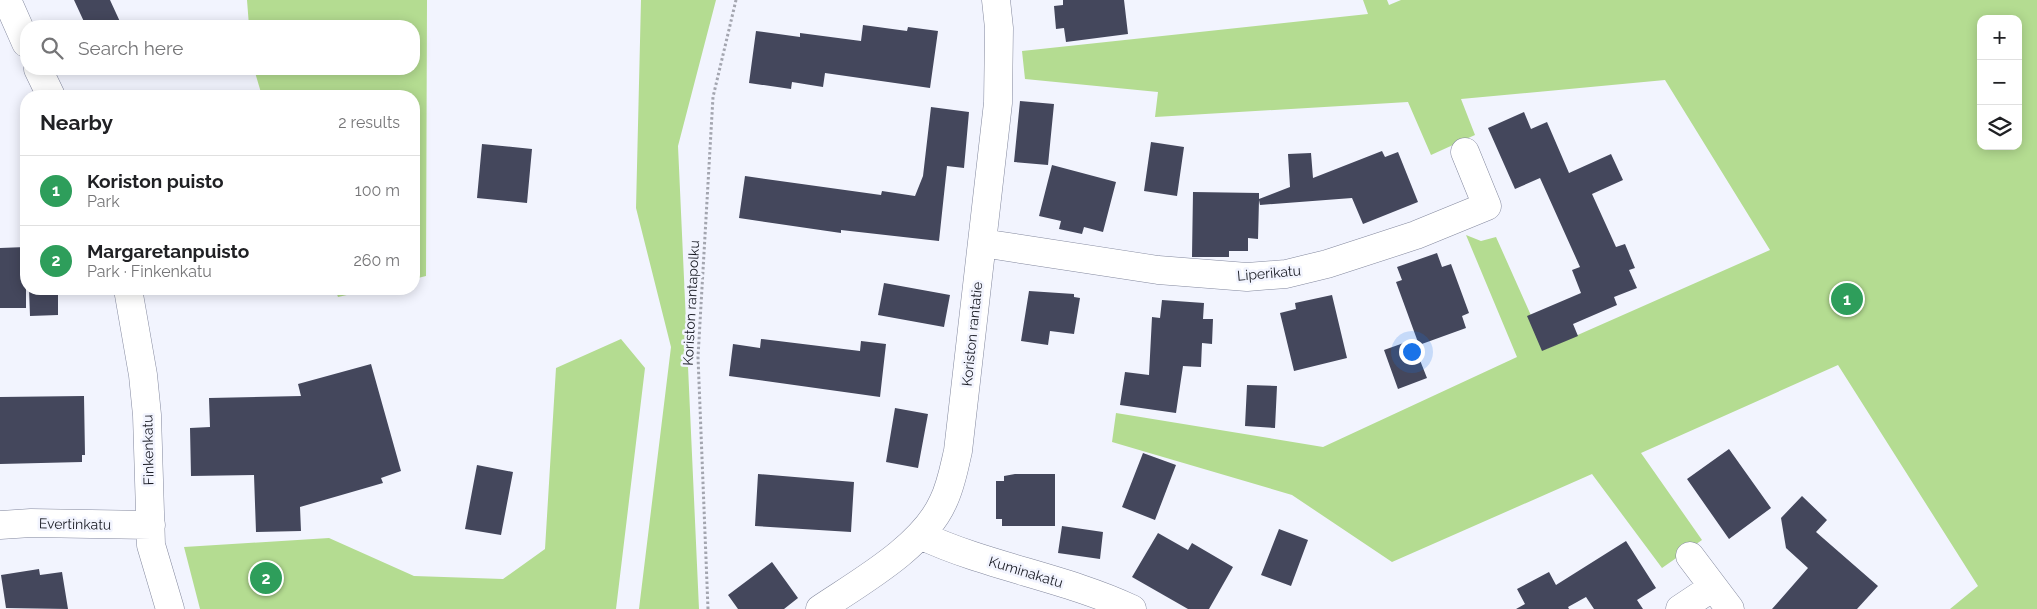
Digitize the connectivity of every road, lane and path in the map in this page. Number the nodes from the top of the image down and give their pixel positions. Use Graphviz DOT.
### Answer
graph roads {
  1 [pos="7,0"];
  2 [pos="736,0"];
  3 [pos="996,0"];
  4 [pos="20,29"];
  5 [pos="41,75"];
  6 [pos="48,90"];
  7 [pos="1464,152"];
  8 [pos="982,243"];
  9 [pos="129,295"];
  10 [pos="0,525"];
  11 [pos="150,525"];
  12 [pos="920,535"];
  13 [pos="1690,556"];
  14 [pos="1721,598"];
  15 [pos="170,609"];
  16 [pos="708,609"];
  17 [pos="820,609"];
  18 [pos="1132,609"];
  19 [pos="1680,609"];
  1 -- 4 [label="street"];
  2 -- 16 [label="path, Koriston rantapolku"];
  3 -- 8 [label="street, Koriston rantatie"];
  5 -- 6 [label="street"];
  7 -- 8 [label="street, Liperikatu"];
  8 -- 12 [label="street, Koriston rantatie"];
  9 -- 11 [label="street, Finkenkatu"];
  10 -- 11 [label="street, Evertinkatu"];
  11 -- 15 [label="street, Finkenkatu"];
  12 -- 17 [label="street, Koriston rantatie"];
  12 -- 18 [label="street, Kuminakatu"];
  13 -- 14 [label="street"];
  14 -- 19 [label="street"];
}
